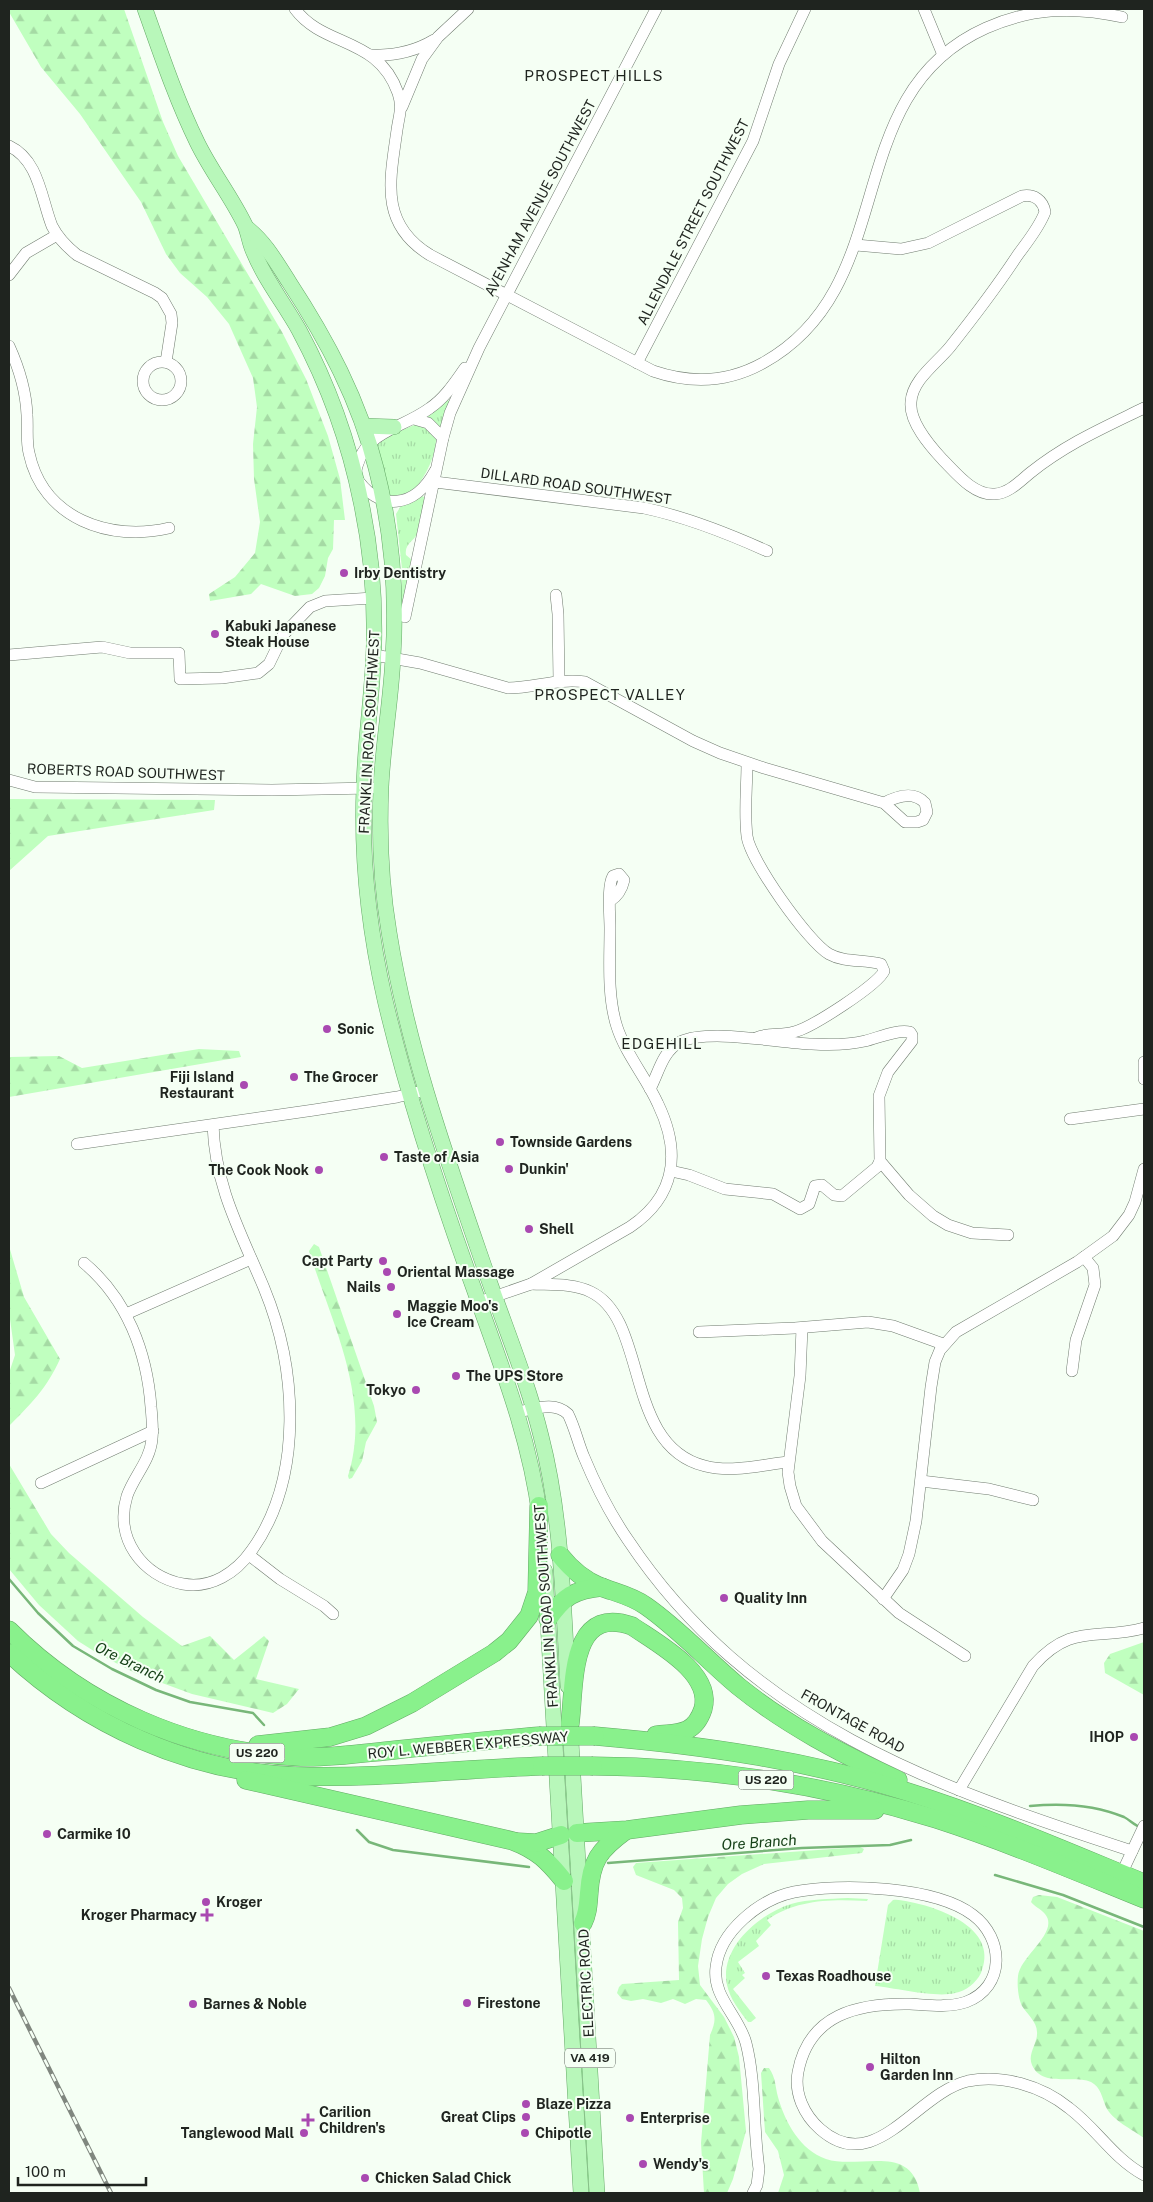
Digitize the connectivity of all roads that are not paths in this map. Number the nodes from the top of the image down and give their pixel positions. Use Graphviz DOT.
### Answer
graph roads {
  1 [pos="145,9"];
  2 [pos="295,9"];
  3 [pos="468,9"];
  4 [pos="656,9"];
  5 [pos="805,9"];
  6 [pos="924,9"];
  7 [pos="1122,17"];
  8 [pos="438,37"];
  9 [pos="371,55"];
  10 [pos="943,55"];
  11 [pos="402,108"];
  12 [pos="9,146"];
  13 [pos="247,228"];
  14 [pos="57,235"];
  15 [pos="856,245"];
  16 [pos="9,275"];
  17 [pos="507,295"];
  18 [pos="9,346"];
  19 [pos="479,348"];
  20 [pos="166,362"];
  21 [pos="637,363"];
  22 [pos="1144,408"];
  23 [pos="414,419"];
  24 [pos="364,426"];
  25 [pos="394,427"];
  26 [pos="443,438"];
  27 [pos="369,442"];
  28 [pos="438,462"];
  29 [pos="356,476"];
  30 [pos="435,482"];
  31 [pos="383,501"];
  32 [pos="169,528"];
  33 [pos="767,551"];
  34 [pos="556,595"];
  35 [pos="373,598"];
  36 [pos="405,617"];
  37 [pos="9,655"];
  38 [pos="374,655"];
  39 [pos="393,657"];
  40 [pos="559,682"];
  41 [pos="747,763"];
  42 [pos="9,780"];
  43 [pos="381,788"];
  44 [pos="364,789"];
  45 [pos="884,803"];
  46 [pos="610,901"];
  47 [pos="754,1039"];
  48 [pos="1144,1062"];
  49 [pos="1144,1079"];
  50 [pos="650,1089"];
  51 [pos="427,1090"];
  52 [pos="411,1094"];
  53 [pos="1144,1109"];
  54 [pos="1070,1119"];
  55 [pos="213,1125"];
  56 [pos="76,1144"];
  57 [pos="880,1161"];
  58 [pos="1144,1169"];
  59 [pos="671,1171"];
  60 [pos="1008,1235"];
  61 [pos="1084,1257"];
  62 [pos="251,1259"];
  63 [pos="84,1263"];
  64 [pos="531,1284"];
  65 [pos="495,1297"];
  66 [pos="479,1302"];
  67 [pos="126,1314"];
  68 [pos="802,1328"];
  69 [pos="699,1332"];
  70 [pos="944,1344"];
  71 [pos="1072,1370"];
  72 [pos="534,1409"];
  73 [pos="518,1412"];
  74 [pos="153,1430"];
  75 [pos="788,1462"];
  76 [pos="920,1481"];
  77 [pos="41,1483"];
  78 [pos="1033,1500"];
  79 [pos="539,1506"];
  80 [pos="249,1554"];
  81 [pos="560,1555"];
  82 [pos="602,1588"];
  83 [pos="883,1599"];
  84 [pos="563,1600"];
  85 [pos="333,1614"];
  86 [pos="548,1619"];
  87 [pos="1144,1628"];
  88 [pos="9,1630"];
  89 [pos="9,1653"];
  90 [pos="965,1656"];
  91 [pos="570,1724"];
  92 [pos="636,1739"];
  93 [pos="219,1747"];
  94 [pos="183,1756"];
  95 [pos="959,1790"];
  96 [pos="955,1807"];
  97 [pos="934,1819"];
  98 [pos="625,1830"];
  99 [pos="1142,1831"];
  100 [pos="569,1834"];
  101 [pos="513,1841"];
  102 [pos="1132,1851"];
  103 [pos="1118,1880"];
  104 [pos="564,1881"];
  105 [pos="1144,1883"];
  106 [pos="1144,1899"];
  107 [pos="583,1923"];
  108 [pos="1144,2176"];
  109 [pos="581,2193"];
  110 [pos="597,2193"];
  111 [pos="753,2193"];
  1 -- 13 [label="main road, FRANKLIN ROAD SOUTHWEST"];
  2 -- 9 [label="street"];
  3 -- 8 [label="street"];
  4 -- 17 [label="street, AVENHAM AVENUE SOUTHWEST"];
  5 -- 21 [label="street, ALLENDALE STREET SOUTHWEST"];
  6 -- 10 [label="street"];
  7 -- 10 [label="street"];
  8 -- 9 [label="street"];
  8 -- 11 [label="street"];
  9 -- 11 [label="street"];
  10 -- 15 [label="street"];
  11 -- 17 [label="street"];
  12 -- 14 [label="street"];
  13 -- 24 [label="main road, FRANKLIN ROAD SOUTHWEST"];
  13 -- 29 [label="main road, FRANKLIN ROAD SOUTHWEST"];
  14 -- 16 [label="street"];
  14 -- 20 [label="street"];
  15 -- 21 [label="street"];
  15 -- 22 [label="street"];
  17 -- 19 [label="street, AVENHAM AVENUE SOUTHWEST"];
  17 -- 21 [label="street"];
  18 -- 32 [label="street"];
  19 -- 23 [label="street, AVENHAM AVENUE SOUTHWEST"];
  19 -- 26 [label="street, AVENHAM AVENUE SOUTHWEST"];
  23 -- 25 [label="street, AVENHAM AVENUE SOUTHWEST"];
  23 -- 26 [label="street"];
  24 -- 25 [label="main road"];
  24 -- 27 [label="main road, FRANKLIN ROAD SOUTHWEST"];
  25 -- 27 [label="street, AVENHAM AVENUE SOUTHWEST"];
  26 -- 28 [label="street, AVENHAM AVENUE SOUTHWEST"];
  27 -- 29 [label="street"];
  27 -- 31 [label="main road, FRANKLIN ROAD SOUTHWEST"];
  28 -- 30 [label="street, AVENHAM AVENUE SOUTHWEST"];
  28 -- 31 [label="street, AVENHAM AVENUE SOUTHWEST"];
  29 -- 31 [label="street"];
  29 -- 35 [label="main road, FRANKLIN ROAD SOUTHWEST"];
  30 -- 33 [label="street, DILLARD ROAD SOUTHWEST"];
  30 -- 36 [label="street, AVENHAM AVENUE SOUTHWEST"];
  31 -- 39 [label="main road, FRANKLIN ROAD SOUTHWEST"];
  34 -- 40 [label="street"];
  35 -- 37 [label="street"];
  35 -- 38 [label="main road, FRANKLIN ROAD SOUTHWEST"];
  38 -- 39 [label="street"];
  38 -- 44 [label="main road, FRANKLIN ROAD SOUTHWEST"];
  39 -- 40 [label="street"];
  39 -- 43 [label="main road, FRANKLIN ROAD SOUTHWEST"];
  40 -- 41 [label="street"];
  41 -- 45 [label="street"];
  41 -- 47 [label="street"];
  42 -- 44 [label="street, ROBERTS ROAD SOUTHWEST"];
  43 -- 44 [label="street, ROBERTS ROAD SOUTHWEST"];
  43 -- 51 [label="main road, FRANKLIN ROAD SOUTHWEST"];
  44 -- 52 [label="main road, FRANKLIN ROAD SOUTHWEST"];
  46 -- 50 [label="street"];
  47 -- 50 [label="street"];
  47 -- 57 [label="street"];
  48 -- 49 [label="street"];
  50 -- 59 [label="street"];
  51 -- 52 [label="street"];
  51 -- 65 [label="main road, FRANKLIN ROAD SOUTHWEST"];
  52 -- 55 [label="street"];
  52 -- 66 [label="main road, FRANKLIN ROAD SOUTHWEST"];
  53 -- 54 [label="street"];
  55 -- 56 [label="street"];
  55 -- 62 [label="street"];
  57 -- 59 [label="street"];
  57 -- 60 [label="street"];
  58 -- 61 [label="street"];
  59 -- 64 [label="street"];
  61 -- 70 [label="street"];
  61 -- 71 [label="street"];
  62 -- 67 [label="street"];
  62 -- 80 [label="street"];
  63 -- 67 [label="street"];
  64 -- 65 [label="street"];
  64 -- 75 [label="street"];
  65 -- 66 [label="street"];
  65 -- 72 [label="main road, FRANKLIN ROAD SOUTHWEST"];
  66 -- 73 [label="main road, FRANKLIN ROAD SOUTHWEST"];
  67 -- 74 [label="street"];
  68 -- 69 [label="street"];
  68 -- 70 [label="street"];
  68 -- 75 [label="street"];
  70 -- 76 [label="street"];
  72 -- 73 [label="street, FRONTAGE ROAD"];
  72 -- 81 [label="main road, FRANKLIN ROAD SOUTHWEST"];
  72 -- 95 [label="street, FRONTAGE ROAD"];
  73 -- 79 [label="main road, FRANKLIN ROAD SOUTHWEST"];
  74 -- 77 [label="street"];
  74 -- 80 [label="street"];
  75 -- 83 [label="street"];
  76 -- 78 [label="street"];
  76 -- 83 [label="street"];
  79 -- 86 [label="main road, FRANKLIN ROAD SOUTHWEST"];
  79 -- 93 [label="highway"];
  80 -- 85 [label="street"];
  81 -- 82 [label="highway"];
  81 -- 84 [label="main road, VA 419"];
  82 -- 84 [label="highway"];
  82 -- 96 [label="highway"];
  83 -- 90 [label="street"];
  84 -- 86 [label="highway"];
  84 -- 91 [label="main road, VA 419"];
  86 -- 100 [label="main road, FRANKLIN ROAD SOUTHWEST"];
  87 -- 95 [label="street"];
  88 -- 93 [label="highway, ROY L. WEBBER EXPRESSWAY / US 220"];
  89 -- 94 [label="highway, ROY L. WEBBER EXPRESSWAY / US 220"];
  91 -- 92 [label="highway"];
  91 -- 100 [label="main road, VA 419"];
  92 -- 93 [label="highway, ROY L. WEBBER EXPRESSWAY / US 220, bridge"];
  92 -- 96 [label="highway, ROY L. WEBBER EXPRESSWAY / US 220"];
  94 -- 97 [label="highway, ROY L. WEBBER EXPRESSWAY / US 220, bridge"];
  94 -- 101 [label="highway"];
  95 -- 102 [label="street, FRONTAGE ROAD"];
  96 -- 103 [label="highway, US 220"];
  97 -- 98 [label="highway"];
  97 -- 103 [label="highway, US 220"];
  98 -- 100 [label="highway"];
  98 -- 107 [label="highway"];
  99 -- 102 [label="street"];
  100 -- 101 [label="highway"];
  100 -- 104 [label="main road, VA 419"];
  100 -- 107 [label="main road, ELECTRIC ROAD / VA 419"];
  101 -- 104 [label="highway"];
  102 -- 103 [label="street"];
  103 -- 105 [label="highway, US 220"];
  103 -- 106 [label="highway, US 220"];
  104 -- 109 [label="main road, ELECTRIC ROAD / VA 419"];
  107 -- 110 [label="main road, ELECTRIC ROAD / VA 419"];
  108 -- 111 [label="street"];
}
